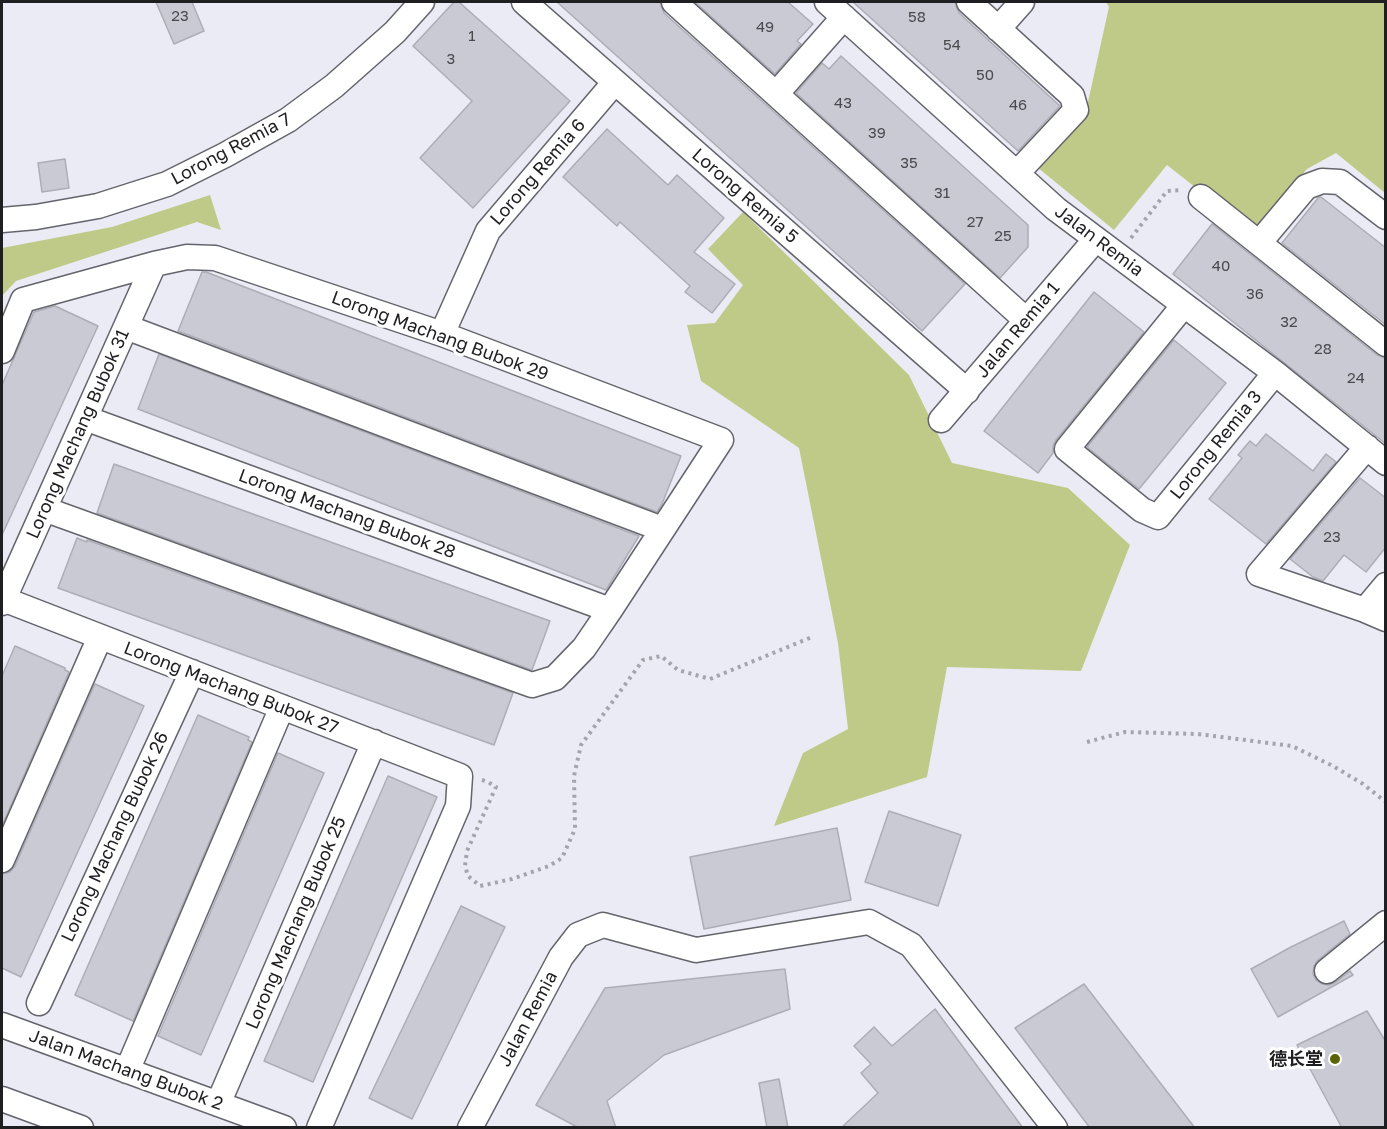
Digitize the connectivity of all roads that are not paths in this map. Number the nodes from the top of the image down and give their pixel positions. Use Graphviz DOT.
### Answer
graph roads {
  1 [pos="422,2"];
  2 [pos="524,2"];
  3 [pos="674,2"];
  4 [pos="969,2"];
  5 [pos="1022,2"];
  6 [pos="836,9"];
  7 [pos="998,29"];
  8 [pos="615,82"];
  9 [pos="776,94"];
  10 [pos="1017,173"];
  11 [pos="1201,197"];
  12 [pos="1386,217"];
  13 [pos="2,220"];
  14 [pos="1096,239"];
  15 [pos="1259,243"];
  16 [pos="154,264"];
  17 [pos="1184,305"];
  18 [pos="1026,320"];
  19 [pos="126,327"];
  20 [pos="442,334"];
  21 [pos="1386,344"];
  22 [pos="2,351"];
  23 [pos="1275,373"];
  24 [pos="967,391"];
  25 [pos="84,418"];
  26 [pos="941,420"];
  27 [pos="1367,447"];
  28 [pos="1386,463"];
  29 [pos="44,509"];
  30 [pos="662,529"];
  31 [pos="1386,585"];
  32 [pos="2,601"];
  33 [pos="610,610"];
  34 [pos="1376,615"];
  35 [pos="100,637"];
  36 [pos="192,672"];
  37 [pos="282,707"];
  38 [pos="374,742"];
  39 [pos="2,860"];
  40 [pos="1386,923"];
  41 [pos="1327,971"];
  42 [pos="39,1003"];
  43 [pos="2,1025"];
  44 [pos="127,1071"];
  45 [pos="2,1099"];
  46 [pos="218,1104"];
  47 [pos="81,1128"];
  48 [pos="284,1128"];
  49 [pos="319,1128"];
  50 [pos="470,1128"];
  51 [pos="1055,1128"];
  1 -- 13 [label="street, Lorong Remia 7"];
  2 -- 8 [label="street, Lorong Remia 5"];
  3 -- 9 [label="street"];
  4 -- 7 [label="street"];
  5 -- 7 [label="street"];
  6 -- 9 [label="street"];
  6 -- 10 [label="street, Jalan Remia"];
  7 -- 10 [label="street"];
  8 -- 20 [label="street, Lorong Remia 6"];
  8 -- 24 [label="street, Lorong Remia 5"];
  9 -- 18 [label="street"];
  10 -- 14 [label="street, Jalan Remia"];
  11 -- 15 [label="street"];
  12 -- 15 [label="street"];
  14 -- 17 [label="street, Jalan Remia"];
  14 -- 18 [label="street, Jalan Remia 1"];
  15 -- 21 [label="street"];
  16 -- 19 [label="street, Lorong Machang Bubok 31"];
  16 -- 20 [label="street, Lorong Machang Bubok 29"];
  16 -- 22 [label="street, Lorong Machang Bubok 29"];
  17 -- 23 [label="street, Jalan Remia"];
  17 -- 23 [label="street, Lorong Remia 3"];
  18 -- 24 [label="street, Jalan Remia 1"];
  19 -- 25 [label="street, Lorong Machang Bubok 31"];
  19 -- 30 [label="street"];
  20 -- 30 [label="street, Lorong Machang Bubok 29"];
  23 -- 27 [label="street, Jalan Remia"];
  24 -- 26 [label="street, Jalan Remia 1"];
  25 -- 29 [label="street, Lorong Machang Bubok 31"];
  25 -- 33 [label="street, Lorong Machang Bubok 28"];
  27 -- 28 [label="street, Jalan Remia"];
  27 -- 34 [label="street"];
  29 -- 32 [label="street, Lorong Machang Bubok 31"];
  29 -- 33 [label="street"];
  30 -- 33 [label="street"];
  31 -- 34 [label="street"];
  32 -- 35 [label="street, Lorong Machang Bubok 27"];
  35 -- 36 [label="street, Lorong Machang Bubok 27"];
  35 -- 39 [label="street"];
  36 -- 37 [label="street, Lorong Machang Bubok 27"];
  36 -- 42 [label="street, Lorong Machang Bubok 26"];
  37 -- 38 [label="street, Lorong Machang Bubok 27"];
  37 -- 44 [label="street"];
  38 -- 46 [label="street, Lorong Machang Bubok 25"];
  38 -- 49 [label="street, Lorong Machang Bubok 27"];
  40 -- 41 [label="street"];
  43 -- 44 [label="street, Jalan Machang Bubok 2"];
  44 -- 46 [label="street, Jalan Machang Bubok 2"];
  45 -- 47 [label="street"];
  46 -- 48 [label="street, Jalan Machang Bubok 2"];
  50 -- 51 [label="street, Jalan Remia"];
}
